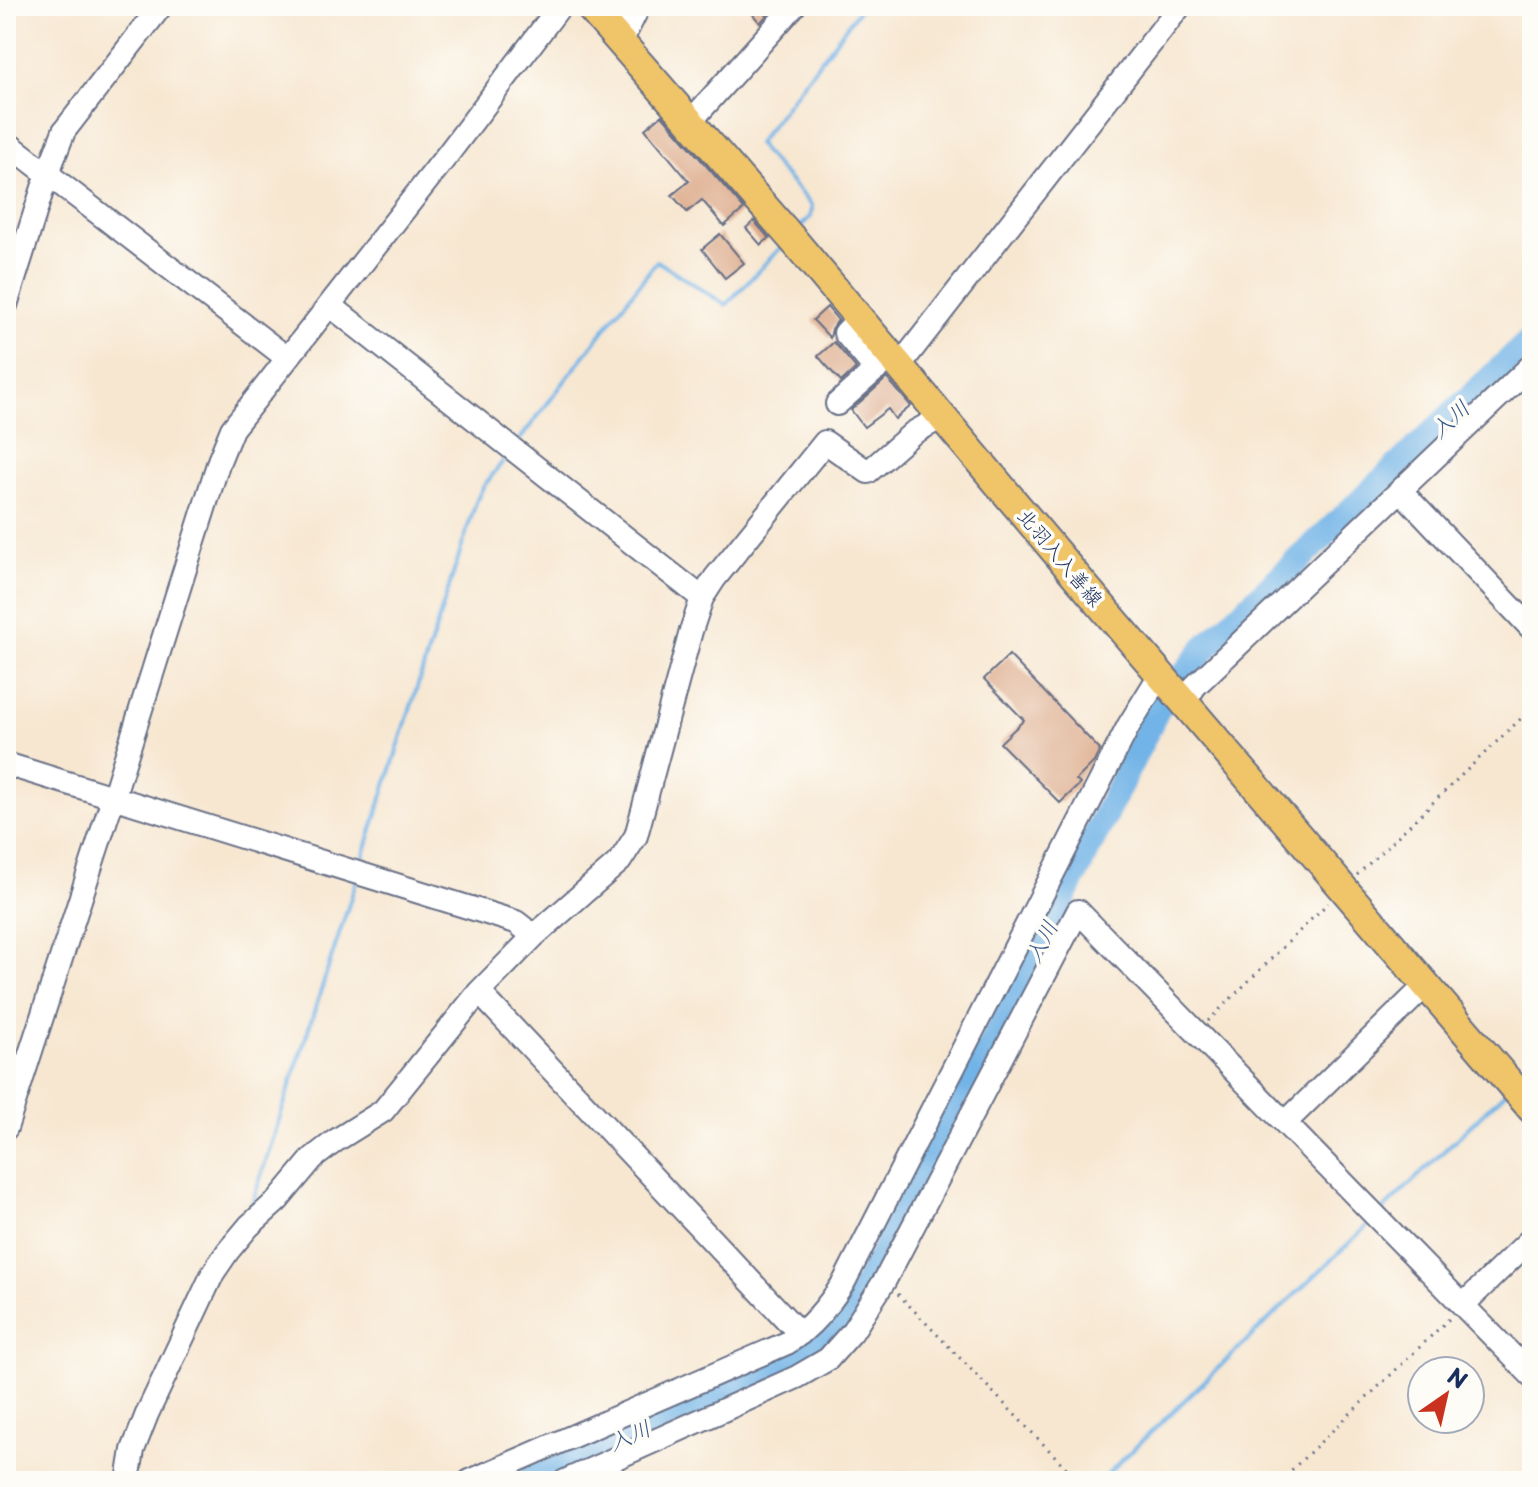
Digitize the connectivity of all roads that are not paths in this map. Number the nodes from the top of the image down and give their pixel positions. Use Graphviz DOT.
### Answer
graph roads {
  1 [pos="161,6"];
  2 [pos="560,6"];
  3 [pos="589,6"];
  4 [pos="639,6"];
  5 [pos="794,6"];
  6 [pos="1180,6"];
  7 [pos="621,42"];
  8 [pos="691,121"];
  9 [pos="6,142"];
  10 [pos="47,175"];
  11 [pos="6,305"];
  12 [pos="331,306"];
  13 [pos="287,358"];
  14 [pos="889,363"];
  15 [pos="1532,365"];
  16 [pos="837,404"];
  17 [pos="942,417"];
  18 [pos="1401,491"];
  19 [pos="702,598"];
  20 [pos="1532,629"];
  21 [pos="1173,687"];
  22 [pos="6,764"];
  23 [pos="113,798"];
  24 [pos="534,936"];
  25 [pos="1427,984"];
  26 [pos="479,992"];
  27 [pos="1532,1109"];
  28 [pos="1286,1122"];
  29 [pos="6,1128"];
  30 [pos="1532,1238"];
  31 [pos="1463,1305"];
  32 [pos="800,1334"];
  33 [pos="1532,1376"];
  34 [pos="128,1481"];
  35 [pos="470,1481"];
  36 [pos="565,1481"];
  1 -- 10 [label="street"];
  2 -- 12 [label="street"];
  3 -- 7 [label="main road, 北羽入入善線"];
  4 -- 7 [label="street"];
  5 -- 8 [label="street"];
  6 -- 14 [label="street"];
  7 -- 8 [label="main road, 北羽入入善線"];
  8 -- 14 [label="main road, 北羽入入善線"];
  9 -- 10 [label="street"];
  10 -- 11 [label="street"];
  10 -- 13 [label="street"];
  12 -- 13 [label="street"];
  12 -- 19 [label="street"];
  13 -- 23 [label="street"];
  14 -- 16 [label="street"];
  14 -- 17 [label="main road, 北羽入入善線"];
  15 -- 18 [label="street"];
  17 -- 19 [label="street"];
  17 -- 21 [label="main road, 北羽入入善線"];
  18 -- 20 [label="street"];
  18 -- 21 [label="street"];
  19 -- 24 [label="street"];
  21 -- 25 [label="main road, 北羽入入善線"];
  21 -- 32 [label="street"];
  22 -- 23 [label="street"];
  23 -- 24 [label="street"];
  23 -- 29 [label="street"];
  24 -- 26 [label="street"];
  25 -- 27 [label="main road, 北羽入入善線"];
  25 -- 28 [label="street"];
  26 -- 32 [label="street"];
  26 -- 34 [label="street"];
  28 -- 31 [label="street"];
  28 -- 36 [label="street"];
  30 -- 31 [label="street"];
  31 -- 33 [label="street"];
  32 -- 35 [label="street"];
}
